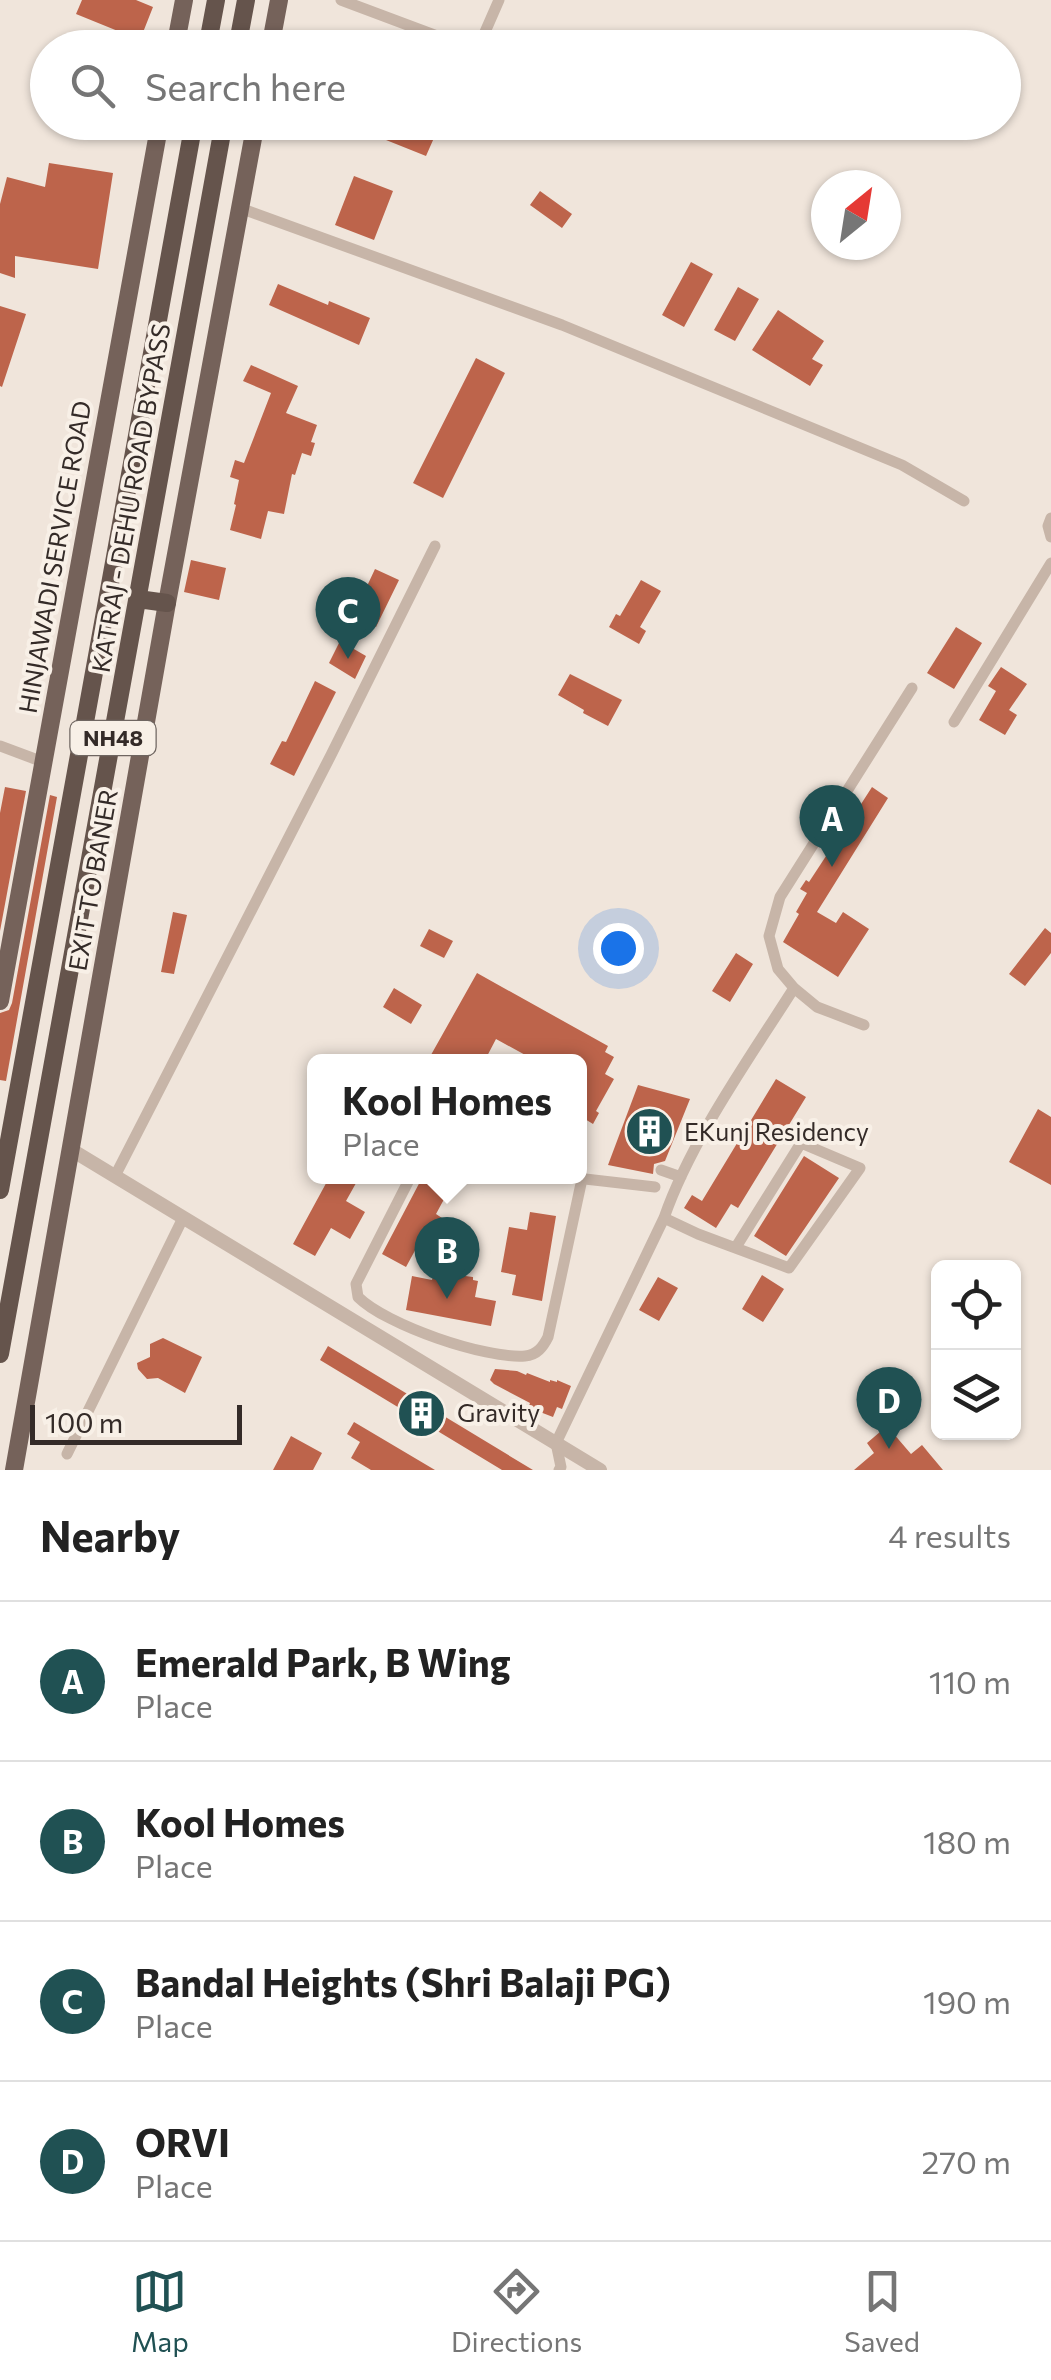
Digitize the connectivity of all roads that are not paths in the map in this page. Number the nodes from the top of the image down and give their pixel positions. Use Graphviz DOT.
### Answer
graph roads {
  1 [pos="184,0"];
  2 [pos="216,0"];
  3 [pos="246,0"];
  4 [pos="279,0"];
  5 [pos="340,0"];
  6 [pos="500,0"];
  7 [pos="178,30"];
  8 [pos="211,30"];
  9 [pos="240,30"];
  10 [pos="273,30"];
  11 [pos="421,30"];
  12 [pos="486,30"];
  13 [pos="157,140"];
  14 [pos="191,140"];
  15 [pos="221,140"];
  16 [pos="253,140"];
  17 [pos="240,208"];
  18 [pos="964,501"];
  19 [pos="1051,518"];
  20 [pos="1051,537"];
  21 [pos="435,546"];
  22 [pos="1051,563"];
  23 [pos="138,599"];
  24 [pos="168,603"];
  25 [pos="912,688"];
  26 [pos="954,722"];
  27 [pos="0,746"];
  28 [pos="43,762"];
  29 [pos="794,988"];
  30 [pos="0,1001"];
  31 [pos="864,1025"];
  32 [pos="70,1149"];
  33 [pos="661,1170"];
  34 [pos="115,1176"];
  35 [pos="682,1176"];
  36 [pos="587,1180"];
  37 [pos="407,1184"];
  38 [pos="581,1184"];
  39 [pos="656,1187"];
  40 [pos="0,1190"];
  41 [pos="183,1218"];
  42 [pos="664,1218"];
  43 [pos="736,1247"];
  44 [pos="0,1354"];
  45 [pos="556,1444"];
  46 [pos="67,1454"];
  47 [pos="14,1470"];
  48 [pos="559,1470"];
  49 [pos="600,1470"];
  1 -- 7 [label="main road"];
  2 -- 8 [label="highway"];
  3 -- 9 [label="highway"];
  4 -- 10 [label="main road"];
  5 -- 11 [label="street"];
  6 -- 12 [label="street"];
  13 -- 28 [label="main road, HINJAWADI SERVICE ROAD"];
  14 -- 40 [label="highway, KATRAJ - DEHU ROAD BYPASS / NH48"];
  15 -- 23 [label="highway, KATRAJ - DEHU ROAD BYPASS / NH48"];
  16 -- 17 [label="main road, EXIT TO BANER"];
  17 -- 18 [label="street"];
  17 -- 24 [label="main road, EXIT TO BANER"];
  19 -- 20 [label="street"];
  21 -- 34 [label="street"];
  22 -- 26 [label="street"];
  23 -- 24 [label="highway"];
  23 -- 44 [label="highway, KATRAJ - DEHU ROAD BYPASS / NH48"];
  24 -- 32 [label="main road, EXIT TO BANER"];
  25 -- 29 [label="street"];
  27 -- 28 [label="street"];
  28 -- 30 [label="main road, HINJAWADI SERVICE ROAD"];
  29 -- 31 [label="street"];
  29 -- 35 [label="street"];
  32 -- 34 [label="street"];
  32 -- 47 [label="main road, EXIT TO BANER"];
  33 -- 35 [label="street"];
  34 -- 41 [label="street"];
  35 -- 42 [label="street"];
  36 -- 39 [label="street"];
  37 -- 38 [label="street"];
  41 -- 45 [label="street"];
  41 -- 46 [label="street"];
  42 -- 43 [label="street"];
  42 -- 45 [label="street"];
  43 -- 43 [label="street"];
  45 -- 48 [label="street"];
  45 -- 49 [label="street"];
}
